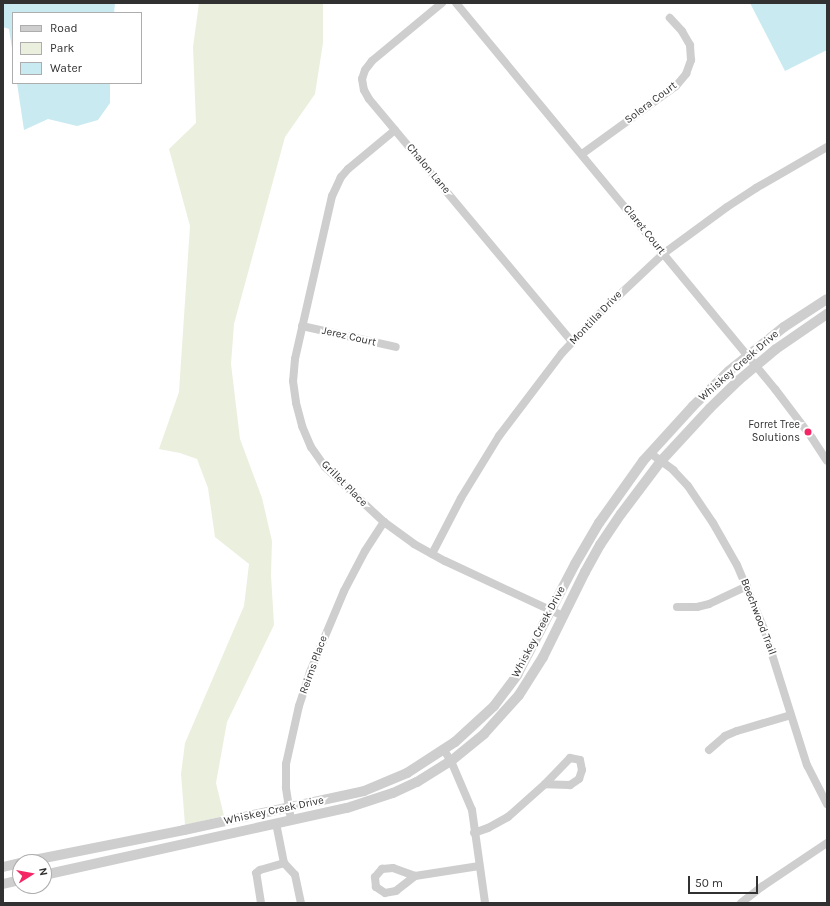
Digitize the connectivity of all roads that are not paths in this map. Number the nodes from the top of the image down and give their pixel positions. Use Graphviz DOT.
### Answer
graph roads {
  1 [pos="442,3"];
  2 [pos="456,3"];
  3 [pos="670,18"];
  4 [pos="395,130"];
  5 [pos="827,147"];
  6 [pos="582,154"];
  7 [pos="663,254"];
  8 [pos="827,299"];
  9 [pos="827,314"];
  10 [pos="302,326"];
  11 [pos="572,342"];
  12 [pos="396,347"];
  13 [pos="747,356"];
  14 [pos="755,366"];
  15 [pos="650,453"];
  16 [pos="661,461"];
  17 [pos="827,461"];
  18 [pos="384,522"];
  19 [pos="432,554"];
  20 [pos="747,586"];
  21 [pos="677,606"];
  22 [pos="551,610"];
  23 [pos="563,616"];
  24 [pos="791,715"];
  25 [pos="444,750"];
  26 [pos="709,750"];
  27 [pos="451,761"];
  28 [pos="545,784"];
  29 [pos="827,804"];
  30 [pos="289,808"];
  31 [pos="291,820"];
  32 [pos="276,824"];
  33 [pos="474,833"];
  34 [pos="827,843"];
  35 [pos="52,856"];
  36 [pos="284,863"];
  37 [pos="479,866"];
  38 [pos="52,873"];
  39 [pos="414,876"];
  40 [pos="262,903"];
  41 [pos="301,903"];
  42 [pos="485,903"];
  43 [pos="741,903"];
  1 -- 4 [label="street, Chalon Lane"];
  2 -- 6 [label="street, Claret Court"];
  3 -- 6 [label="street, Solera Court"];
  4 -- 10 [label="street, Grillet Place"];
  4 -- 11 [label="street, Chalon Lane"];
  5 -- 7 [label="street, Montilla Drive"];
  6 -- 7 [label="street, Claret Court"];
  7 -- 11 [label="street, Montilla Drive"];
  7 -- 13 [label="street, Claret Court"];
  8 -- 13 [label="street, Whiskey Creek Drive"];
  9 -- 14 [label="street, Whiskey Creek Drive"];
  10 -- 12 [label="street, Jerez Court"];
  10 -- 18 [label="street, Grillet Place"];
  11 -- 19 [label="street, Montilla Drive"];
  13 -- 14 [label="street, Claret Court"];
  13 -- 15 [label="street, Whiskey Creek Drive"];
  14 -- 16 [label="street, Whiskey Creek Drive"];
  14 -- 17 [label="street, Claret Court"];
  15 -- 16 [label="street, Beechwood Trail"];
  15 -- 22 [label="street, Whiskey Creek Drive"];
  16 -- 20 [label="street, Beechwood Trail"];
  16 -- 23 [label="street, Whiskey Creek Drive"];
  18 -- 19 [label="street, Grillet Place"];
  18 -- 30 [label="street, Reims Place"];
  19 -- 22 [label="street, Grillet Place"];
  20 -- 21 [label="street"];
  20 -- 24 [label="street, Beechwood Trail"];
  22 -- 23 [label="street, Grillet Place"];
  22 -- 25 [label="street, Whiskey Creek Drive"];
  23 -- 27 [label="street, Whiskey Creek Drive"];
  24 -- 26 [label="street"];
  24 -- 29 [label="street, Beechwood Trail"];
  25 -- 27 [label="street"];
  25 -- 30 [label="street, Whiskey Creek Drive"];
  27 -- 31 [label="street, Whiskey Creek Drive"];
  27 -- 33 [label="street"];
  28 -- 28 [label="street"];
  28 -- 33 [label="street"];
  30 -- 31 [label="street, Reims Place"];
  30 -- 35 [label="street, Whiskey Creek Drive"];
  31 -- 32 [label="street, Whiskey Creek Drive"];
  32 -- 36 [label="street"];
  32 -- 38 [label="street, Whiskey Creek Drive"];
  33 -- 37 [label="street"];
  34 -- 43 [label="street"];
  36 -- 40 [label="street"];
  36 -- 41 [label="street"];
  37 -- 39 [label="street"];
  37 -- 42 [label="street"];
  39 -- 39 [label="street"];
}
